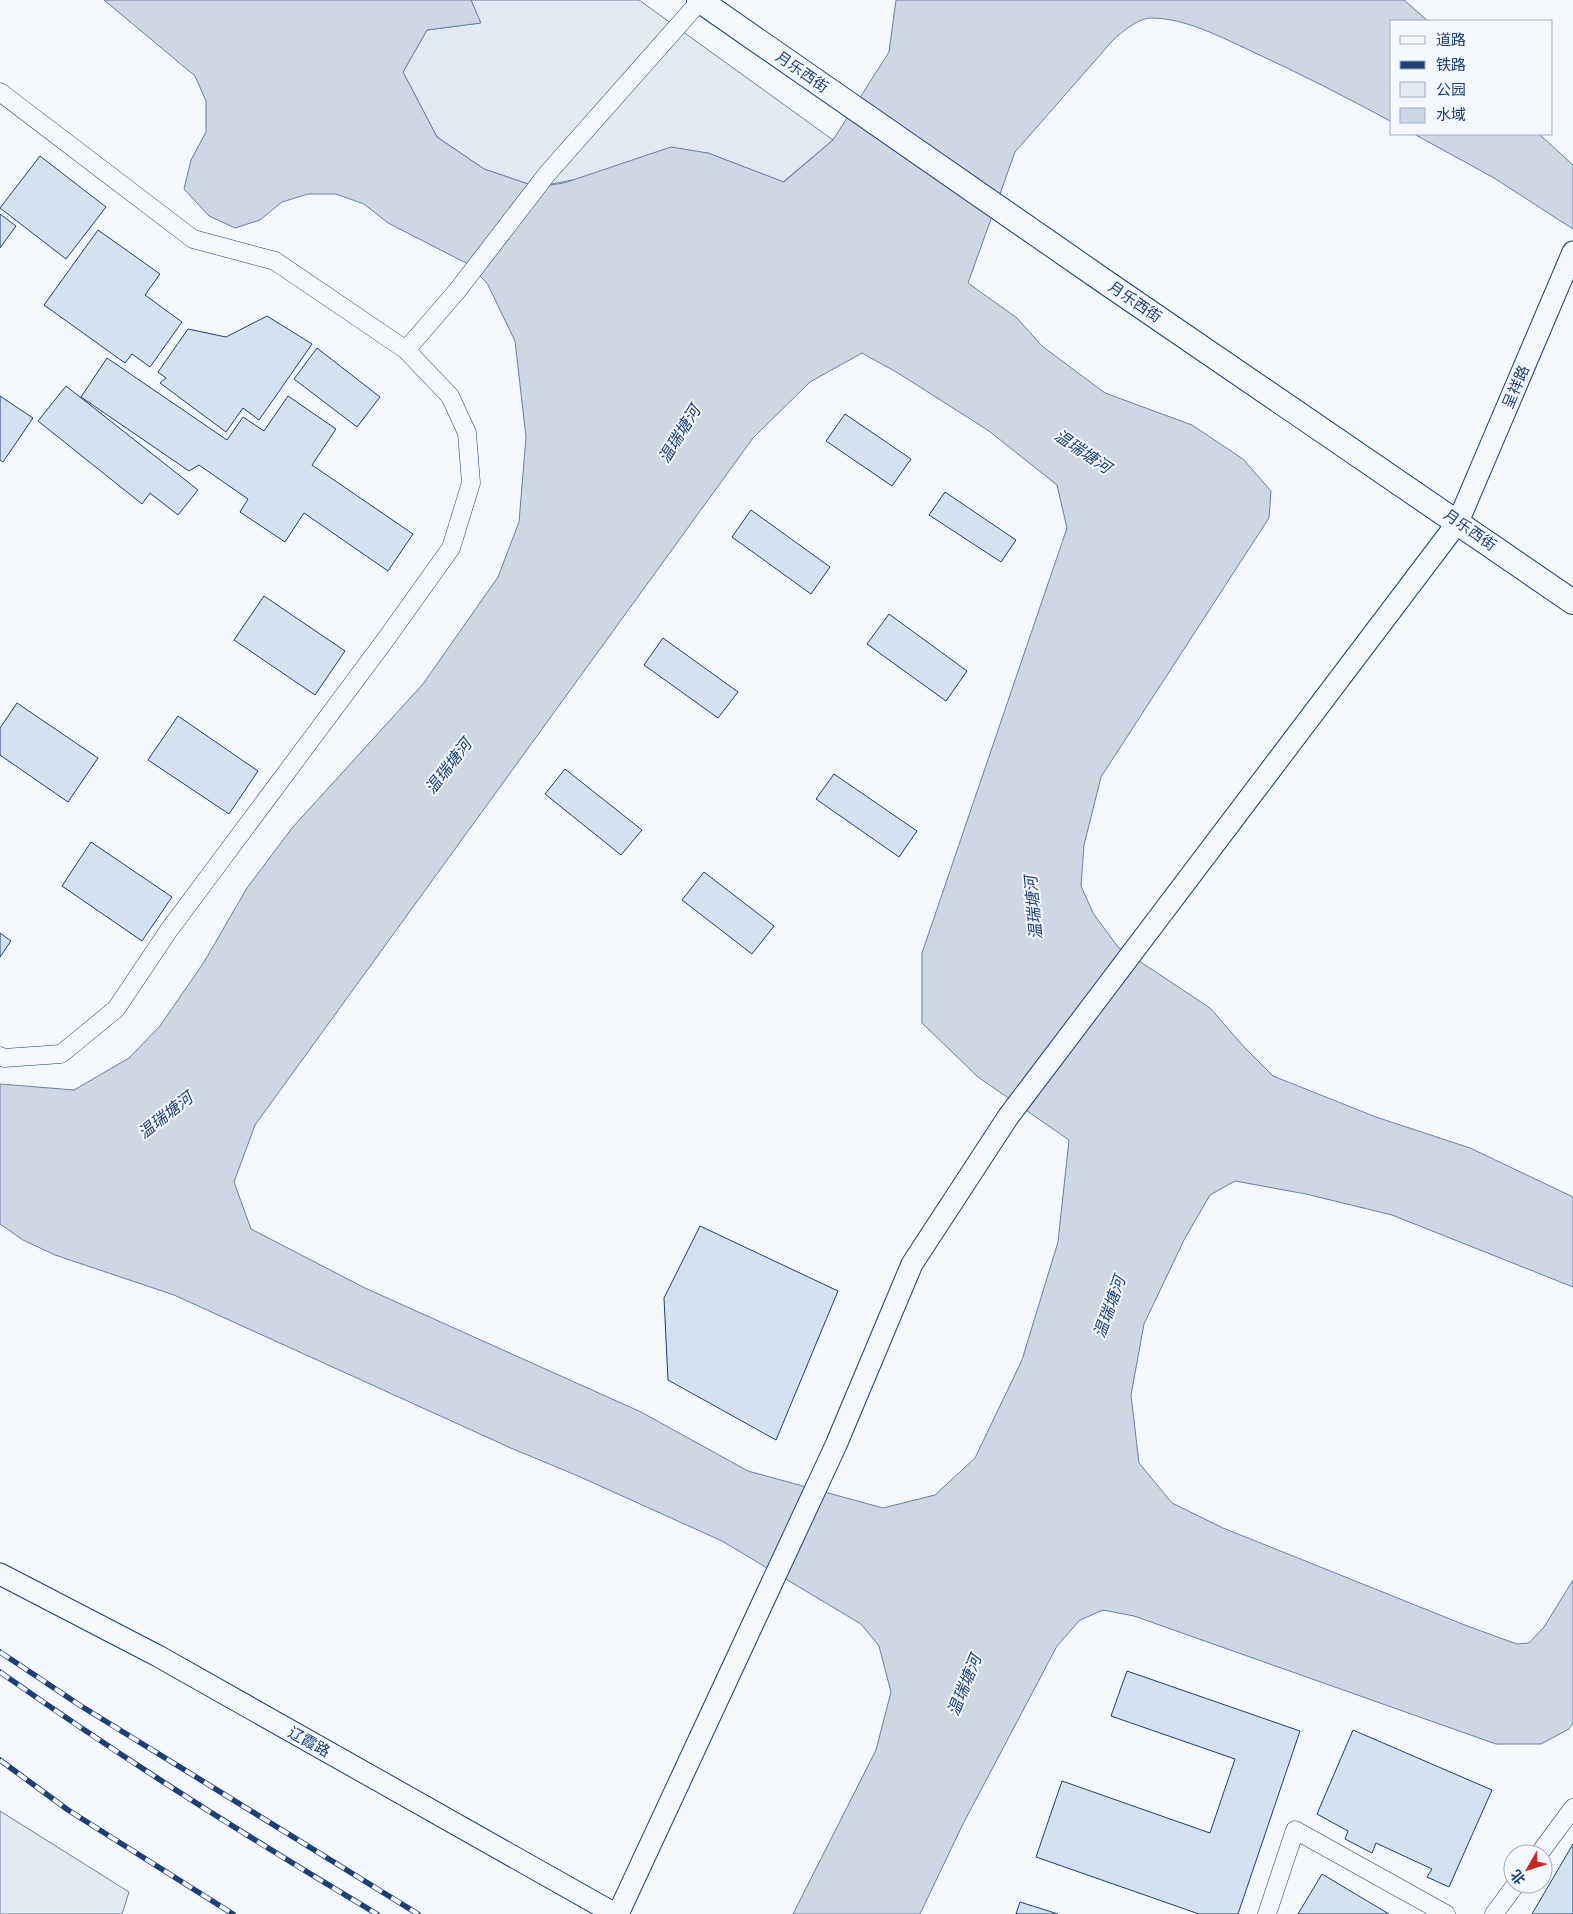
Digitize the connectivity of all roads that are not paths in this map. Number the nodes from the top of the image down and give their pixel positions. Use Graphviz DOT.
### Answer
graph roads {
  1 [pos="700,0"];
  2 [pos="0,92"];
  3 [pos="1573,252"];
  4 [pos="406,350"];
  5 [pos="1458,522"];
  6 [pos="1573,602"];
  7 [pos="0,1056"];
  8 [pos="0,1574"];
  9 [pos="1573,1808"];
  10 [pos="1546,1844"];
  11 [pos="1509,1894"];
  12 [pos="617,1914"];
  13 [pos="1267,1914"];
  14 [pos="1446,1914"];
  15 [pos="1494,1914"];
  1 -- 4 [label="street"];
  1 -- 5 [label="main road, 月乐西街"];
  2 -- 4 [label="street"];
  3 -- 5 [label="street, 呈祥路"];
  4 -- 7 [label="street"];
  5 -- 6 [label="main road, 月乐西街"];
  5 -- 12 [label="street, 呈祥路"];
  8 -- 12 [label="street, 辽霞路"];
  9 -- 10 [label="street"];
  11 -- 15 [label="street"];
  13 -- 14 [label="street"];
}
